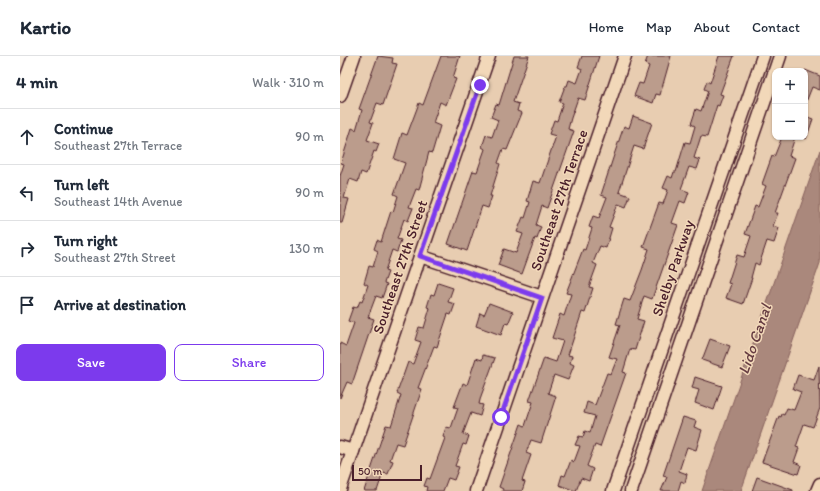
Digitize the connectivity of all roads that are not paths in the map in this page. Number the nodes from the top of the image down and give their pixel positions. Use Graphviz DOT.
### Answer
graph roads {
  1 [pos="354,56"];
  2 [pos="489,56"];
  3 [pos="625,56"];
  4 [pos="763,56"];
  5 [pos="780,56"];
  6 [pos="340,96"];
  7 [pos="420,256"];
  8 [pos="542,298"];
  9 [pos="340,447"];
  10 [pos="353,451"];
  11 [pos="820,484"];
  12 [pos="340,489"];
  13 [pos="476,491"];
  14 [pos="613,491"];
  15 [pos="630,491"];
  16 [pos="818,491"];
  1 -- 6 [label="street"];
  2 -- 7 [label="street, Southeast 27th Street"];
  3 -- 8 [label="street, Southeast 27th Terrace"];
  4 -- 14 [label="street, Shelby Parkway"];
  5 -- 15 [label="street"];
  7 -- 8 [label="street"];
  7 -- 10 [label="street, Southeast 27th Street"];
  8 -- 13 [label="street, Southeast 27th Terrace"];
  9 -- 10 [label="street"];
  10 -- 12 [label="street, Southeast 27th Street"];
  11 -- 16 [label="street"];
}
